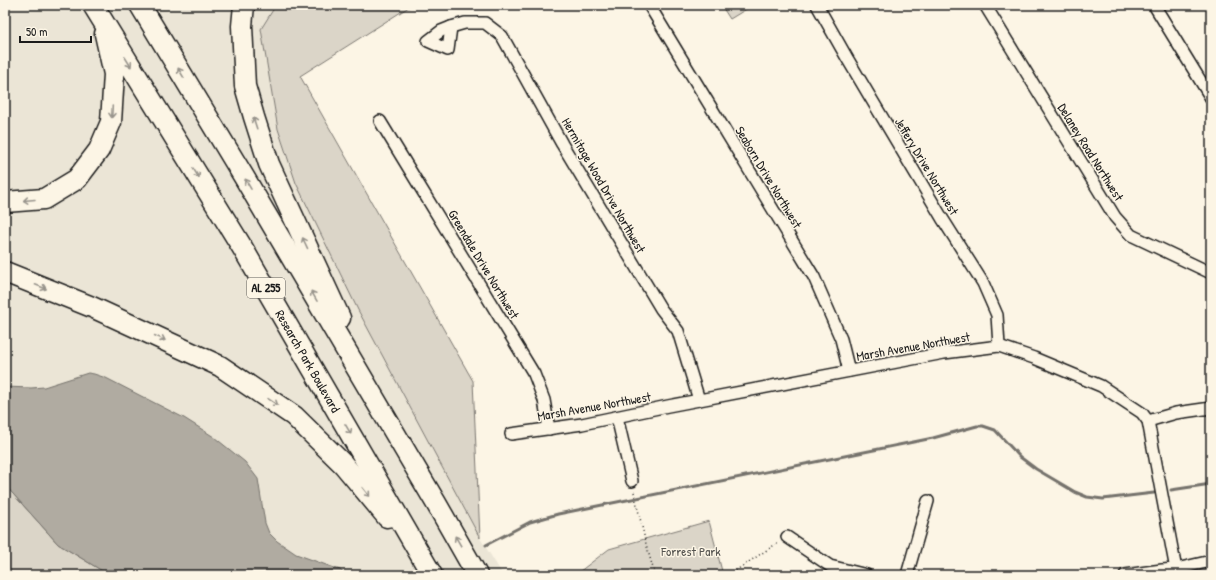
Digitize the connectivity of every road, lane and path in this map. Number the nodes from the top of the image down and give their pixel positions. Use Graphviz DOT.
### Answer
graph roads {
  1 [pos="140,5"];
  2 [pos="244,5"];
  3 [pos="649,5"];
  4 [pos="817,5"];
  5 [pos="984,5"];
  6 [pos="1154,5"];
  7 [pos="97,12"];
  8 [pos="451,27"];
  9 [pos="1211,98"];
  10 [pos="380,121"];
  11 [pos="5,202"];
  12 [pos="5,272"];
  13 [pos="1211,273"];
  14 [pos="999,346"];
  15 [pos="849,371"];
  16 [pos="699,400"];
  17 [pos="1211,408"];
  18 [pos="616,418"];
  19 [pos="1148,421"];
  20 [pos="549,429"];
  21 [pos="511,434"];
  22 [pos="400,442"];
  23 [pos="633,486"];
  24 [pos="928,500"];
  25 [pos="787,537"];
  26 [pos="1211,562"];
  27 [pos="428,568"];
  28 [pos="1177,572"];
  29 [pos="477,575"];
  30 [pos="655,575"];
  31 [pos="728,575"];
  32 [pos="867,575"];
  33 [pos="907,575"];
  34 [pos="1125,575"];
  22 -- 1 [label="highway, AL 255, one-way"];
  22 -- 2 [label="highway, one-way"];
  3 -- 15 [label="street, Seaborn Drive Northwest"];
  4 -- 14 [label="street, Jeffery Drive Northwest"];
  5 -- 13 [label="street, Delaney Road Northwest"];
  6 -- 9 [label="street"];
  7 -- 11 [label="highway, one-way"];
  7 -- 27 [label="highway, Research Park Boulevard / AL 255, one-way"];
  8 -- 16 [label="street, Hermitage Wood Drive Northwest"];
  10 -- 20 [label="street, Greendale Drive Northwest"];
  12 -- 27 [label="highway, one-way"];
  14 -- 15 [label="street, Marsh Avenue Northwest"];
  14 -- 19 [label="street, Marsh Avenue Northwest"];
  15 -- 16 [label="street, Marsh Avenue Northwest"];
  16 -- 18 [label="street, Marsh Avenue Northwest"];
  17 -- 19 [label="street"];
  18 -- 20 [label="street, Marsh Avenue Northwest"];
  18 -- 23 [label="street"];
  19 -- 28 [label="street"];
  20 -- 21 [label="street, Marsh Avenue Northwest"];
  29 -- 22 [label="highway, AL 255, one-way"];
  23 -- 30 [label="path"];
  24 -- 33 [label="street"];
  25 -- 31 [label="path"];
  25 -- 32 [label="street"];
  26 -- 28 [label="street"];
  28 -- 34 [label="street"];
}
